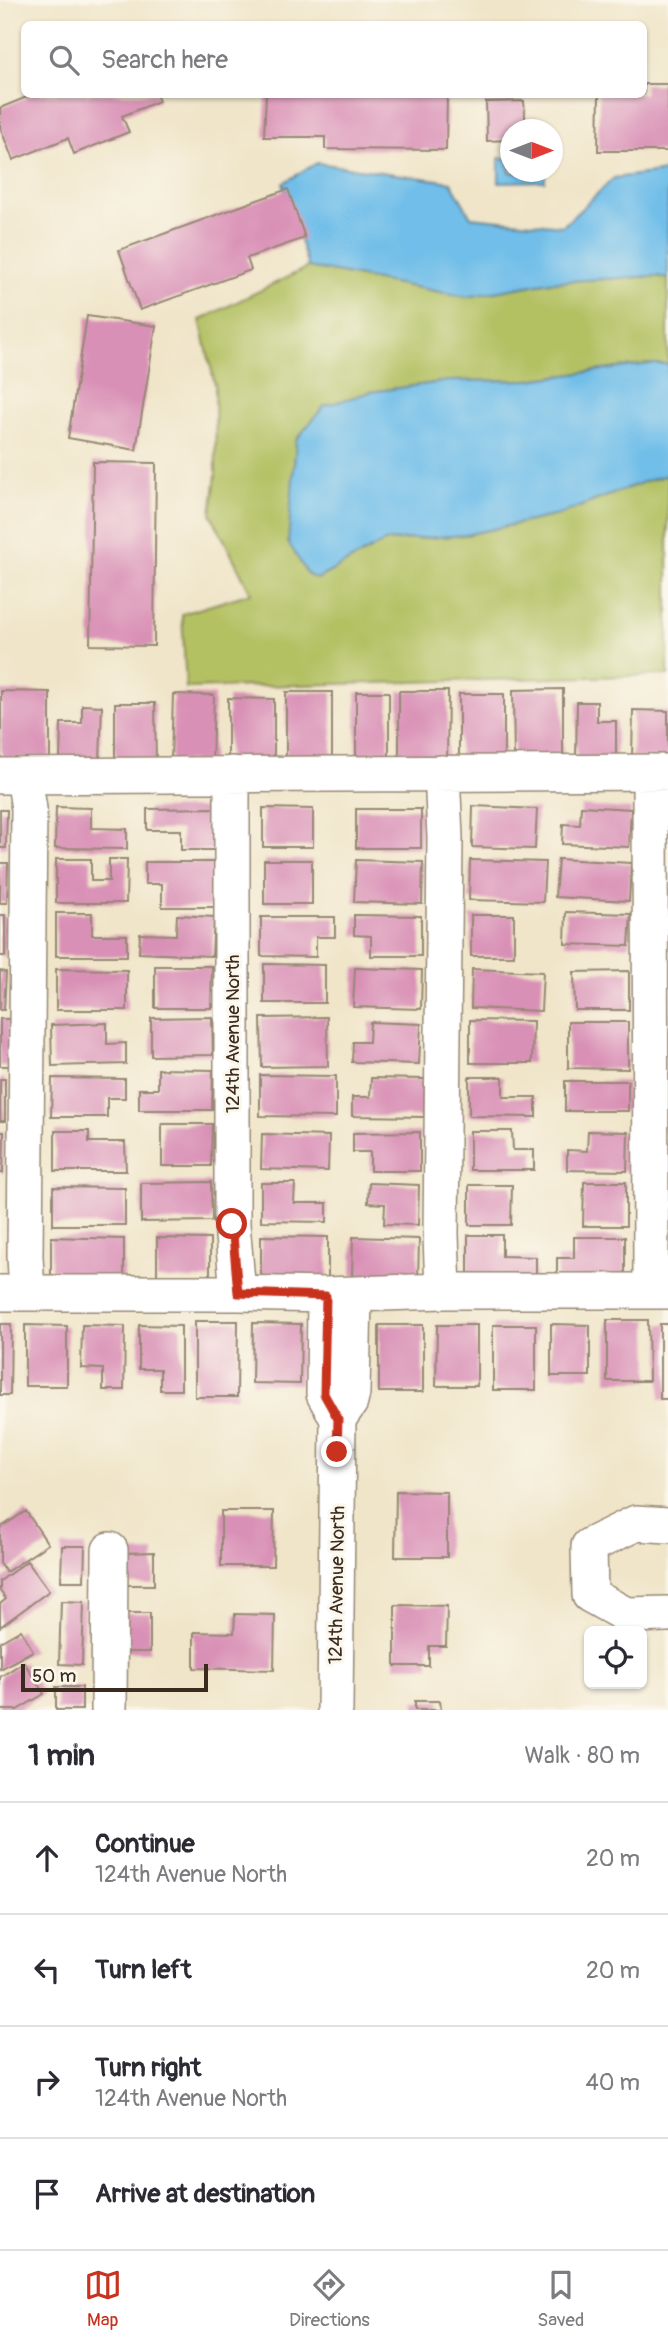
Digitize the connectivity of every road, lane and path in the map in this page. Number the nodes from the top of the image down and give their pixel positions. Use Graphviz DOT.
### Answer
graph roads {
  1 [pos="659,772"];
  2 [pos="442,773"];
  3 [pos="232,774"];
  4 [pos="12,776"];
  5 [pos="659,1291"];
  6 [pos="443,1292"];
  7 [pos="14,1293"];
  8 [pos="238,1293"];
  9 [pos="340,1295"];
  10 [pos="668,1525"];
  11 [pos="110,1550"];
  12 [pos="668,1614"];
  13 [pos="108,1710"];
  14 [pos="334,1710"];
  1 -- 2 [label="street"];
  1 -- 5 [label="street"];
  2 -- 3 [label="street"];
  2 -- 6 [label="street"];
  3 -- 4 [label="street"];
  3 -- 8 [label="street, 124th Avenue North"];
  4 -- 7 [label="street"];
  5 -- 6 [label="street"];
  6 -- 9 [label="street"];
  7 -- 8 [label="street"];
  8 -- 9 [label="street"];
  9 -- 14 [label="street, 124th Avenue North"];
  10 -- 12 [label="street"];
  11 -- 13 [label="street"];
}
